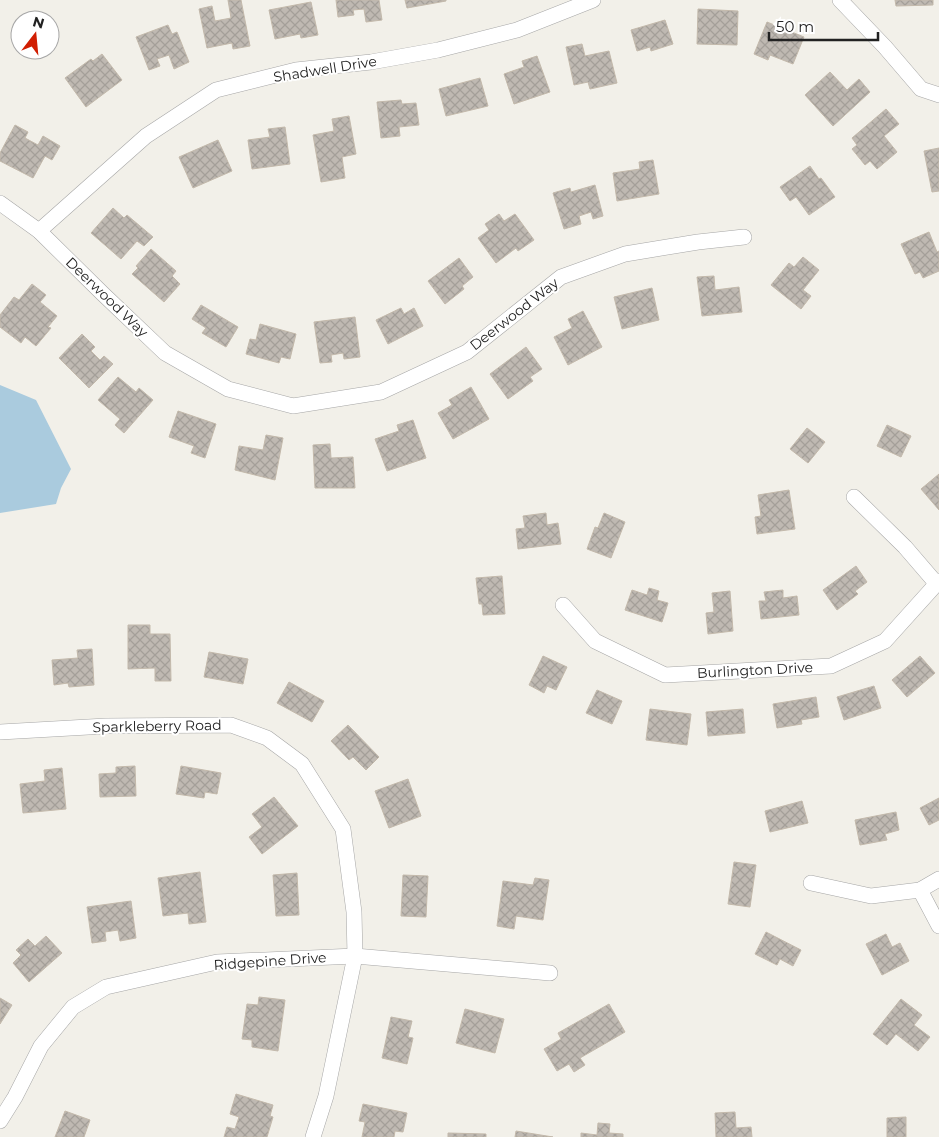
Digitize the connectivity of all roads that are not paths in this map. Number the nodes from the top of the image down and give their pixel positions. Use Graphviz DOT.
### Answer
graph roads {
  1 [pos="593,0"];
  2 [pos="840,0"];
  3 [pos="939,95"];
  4 [pos="0,203"];
  5 [pos="39,231"];
  6 [pos="744,237"];
  7 [pos="854,497"];
  8 [pos="938,582"];
  9 [pos="563,605"];
  10 [pos="0,732"];
  11 [pos="939,879"];
  12 [pos="811,883"];
  13 [pos="920,890"];
  14 [pos="939,926"];
  15 [pos="355,956"];
  16 [pos="550,973"];
  17 [pos="0,1122"];
  18 [pos="313,1137"];
  1 -- 5 [label="street, Shadwell Drive"];
  2 -- 3 [label="street"];
  4 -- 5 [label="street, Deerwood Way"];
  5 -- 6 [label="street, Deerwood Way"];
  7 -- 8 [label="street"];
  8 -- 9 [label="street, Burlington Drive"];
  10 -- 15 [label="street, Sparkleberry Road"];
  11 -- 13 [label="street"];
  12 -- 13 [label="street"];
  13 -- 14 [label="street"];
  15 -- 16 [label="street, Ridgepine Drive"];
  15 -- 17 [label="street, Ridgepine Drive"];
  15 -- 18 [label="street, Sparkleberry Road"];
}
